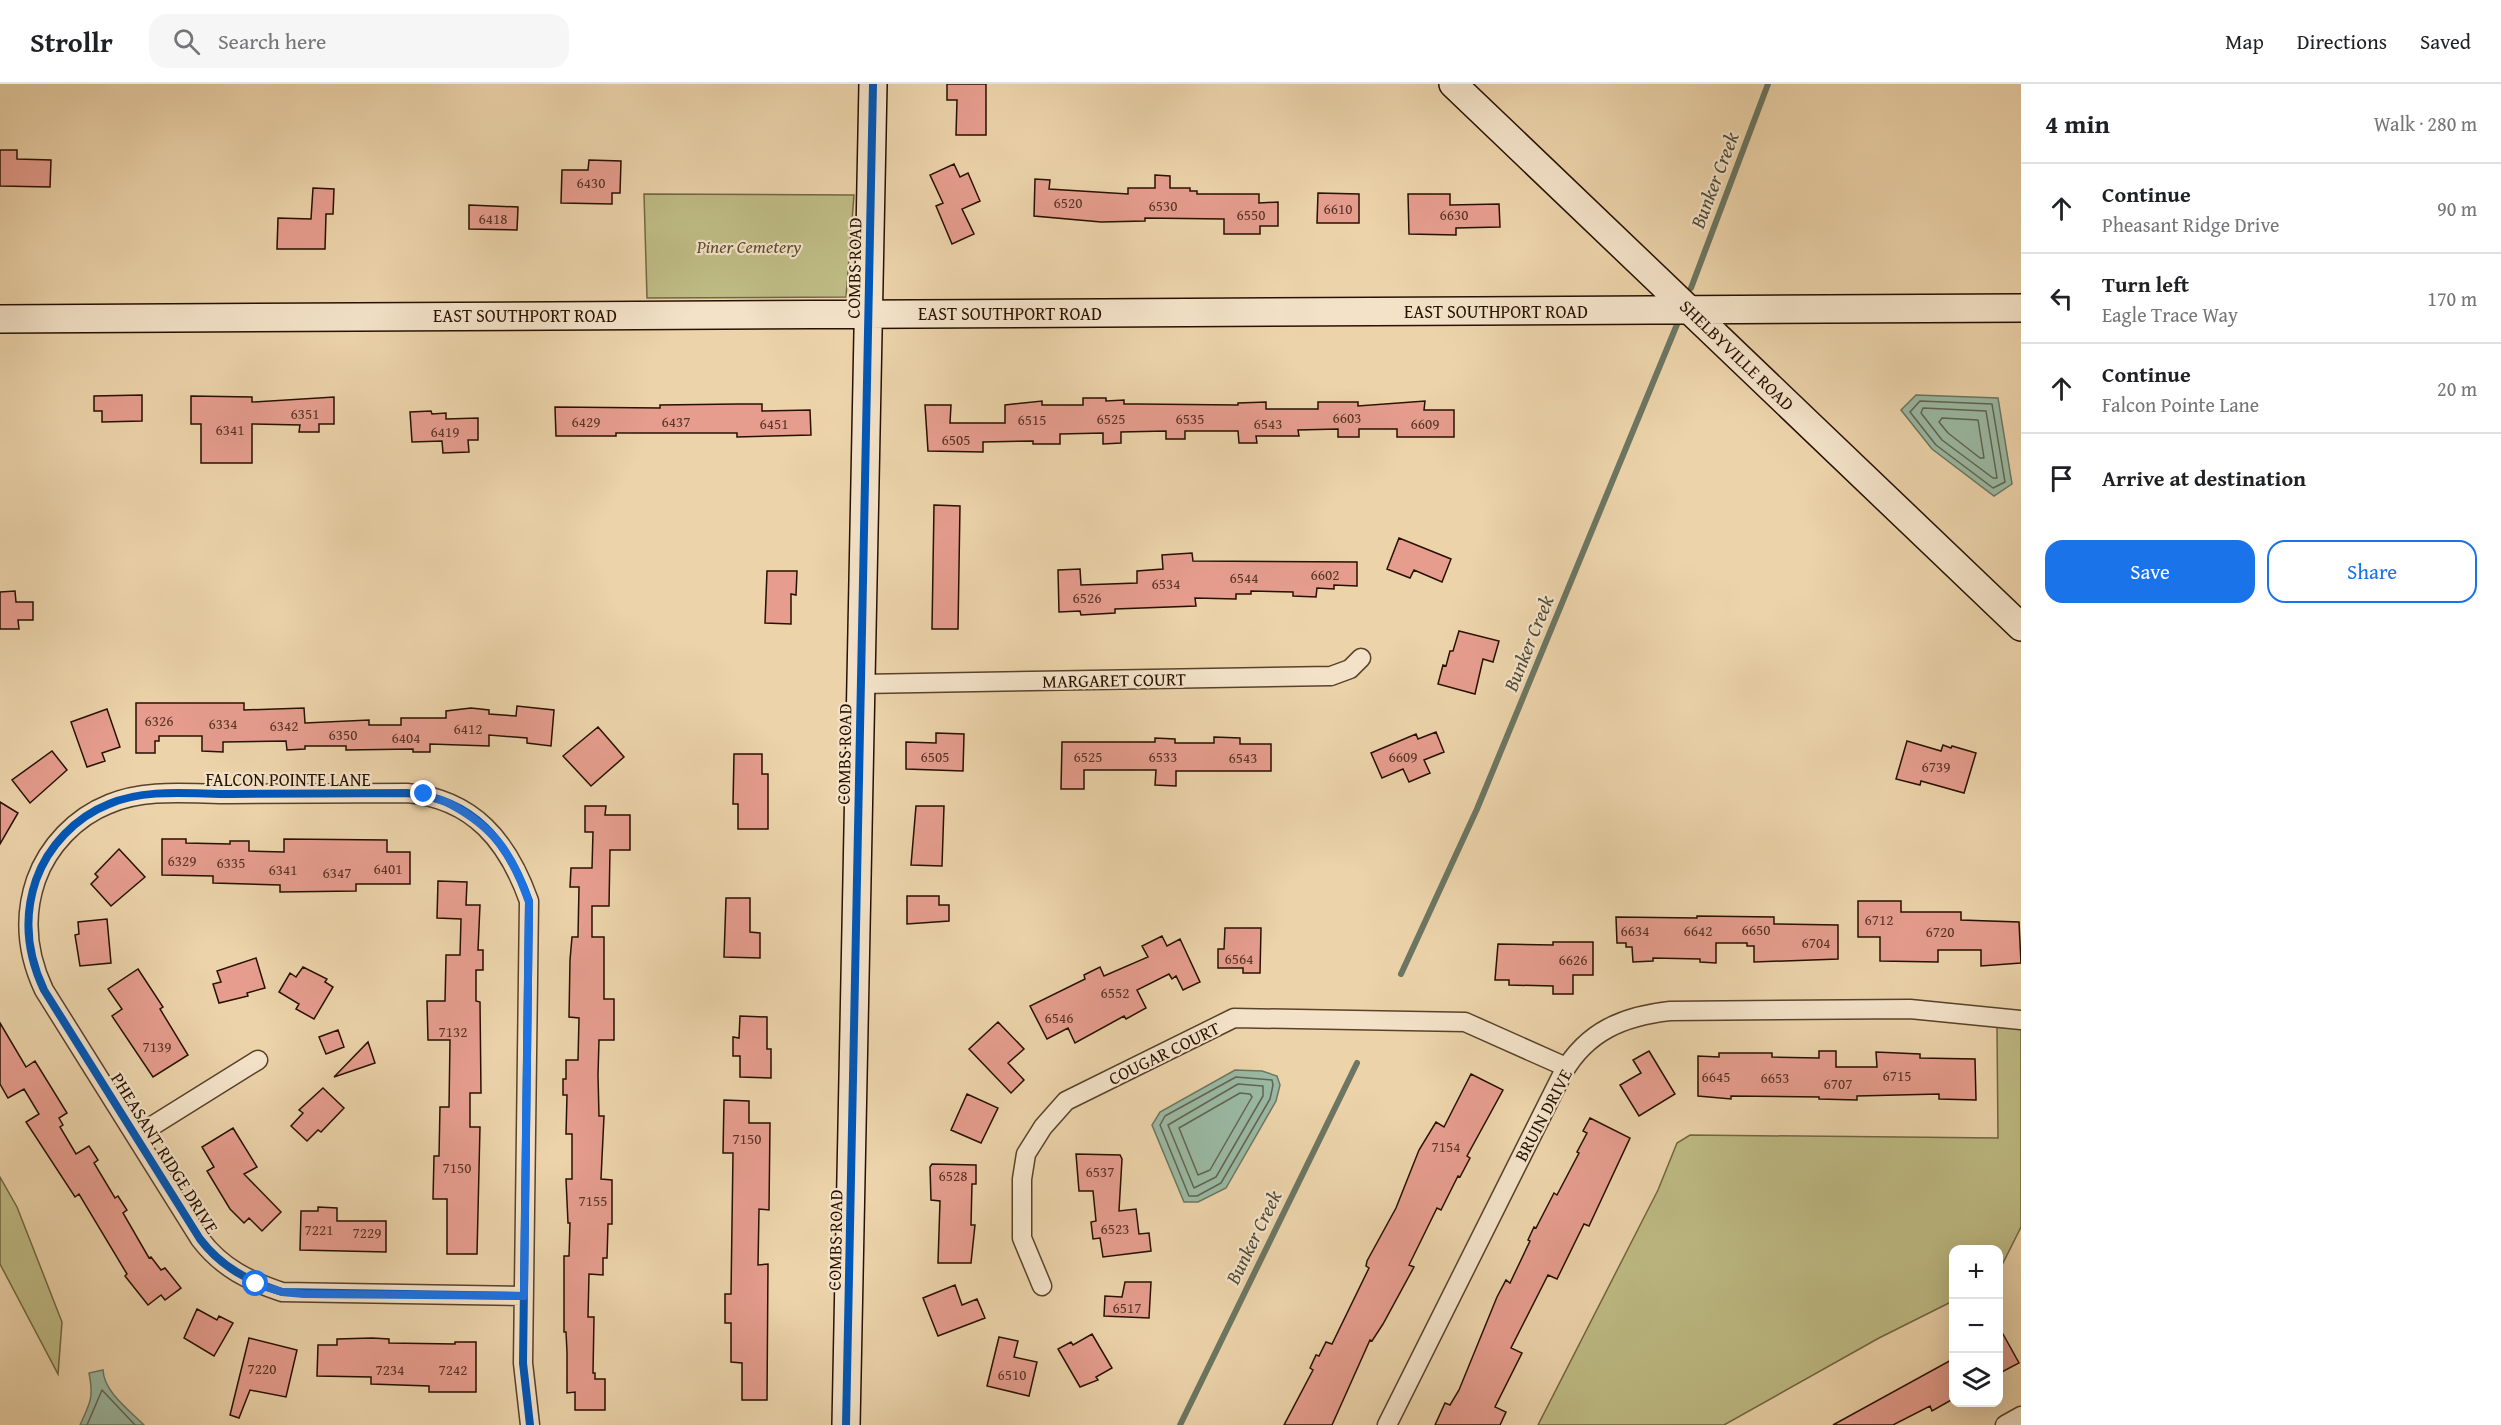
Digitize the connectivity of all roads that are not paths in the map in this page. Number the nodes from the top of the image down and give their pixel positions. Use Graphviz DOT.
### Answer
graph roads {
  1 [pos="873,84"];
  2 [pos="1453,84"];
  3 [pos="2021,308"];
  4 [pos="1690,310"];
  5 [pos="868,313"];
  6 [pos="0,319"];
  7 [pos="2021,627"];
  8 [pos="1361,658"];
  9 [pos="861,684"];
  10 [pos="86,816"];
  11 [pos="2021,1020"];
  12 [pos="258,1060"];
  13 [pos="1566,1067"];
  14 [pos="136,1136"];
  15 [pos="1042,1286"];
  16 [pos="524,1296"];
  17 [pos="2021,1416"];
  18 [pos="530,1425"];
  19 [pos="846,1425"];
  20 [pos="1388,1425"];
  21 [pos="2005,1425"];
  1 -- 5 [label="main road, COMBS ROAD"];
  2 -- 4 [label="main road, SHELBYVILLE ROAD"];
  3 -- 4 [label="main road, EAST SOUTHPORT ROAD"];
  4 -- 5 [label="main road, EAST SOUTHPORT ROAD"];
  4 -- 7 [label="main road, SHELBYVILLE ROAD"];
  5 -- 6 [label="main road, EAST SOUTHPORT ROAD"];
  5 -- 9 [label="main road, COMBS ROAD"];
  8 -- 9 [label="street, MARGARET COURT"];
  9 -- 19 [label="main road, COMBS ROAD"];
  10 -- 14 [label="street, PHEASANT RIDGE DRIVE"];
  10 -- 16 [label="street, FALCON POINTE LANE"];
  11 -- 13 [label="street, BRUIN DRIVE"];
  12 -- 14 [label="street"];
  13 -- 15 [label="street, COUGAR COURT"];
  13 -- 20 [label="street, BRUIN DRIVE"];
  14 -- 16 [label="street, PHEASANT RIDGE DRIVE"];
  16 -- 18 [label="street, FALCON POINTE LANE"];
  17 -- 21 [label="street"];
}
